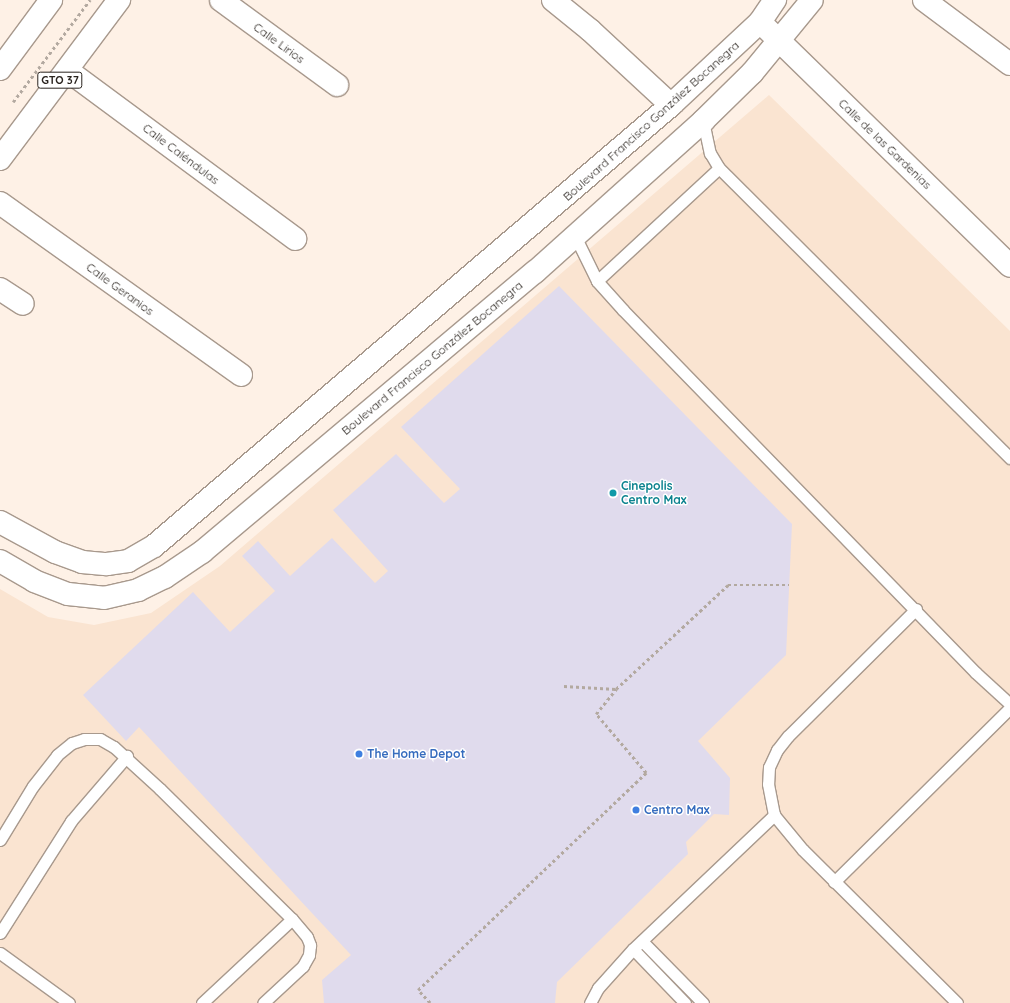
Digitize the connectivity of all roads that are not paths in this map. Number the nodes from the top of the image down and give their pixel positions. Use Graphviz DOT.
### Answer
graph roads {
  1 [pos="51,0"];
  2 [pos="119,0"];
  3 [pos="221,0"];
  4 [pos="553,0"];
  5 [pos="775,0"];
  6 [pos="812,0"];
  7 [pos="924,0"];
  8 [pos="760,22"];
  9 [pos="779,42"];
  10 [pos="1010,64"];
  11 [pos="0,69"];
  12 [pos="67,70"];
  13 [pos="337,85"];
  14 [pos="671,105"];
  15 [pos="703,121"];
  16 [pos="0,159"];
  17 [pos="718,168"];
  18 [pos="581,183"];
  19 [pos="0,203"];
  20 [pos="575,236"];
  21 [pos="295,239"];
  22 [pos="1010,266"];
  23 [pos="597,281"];
  24 [pos="0,289"];
  25 [pos="23,304"];
  26 [pos="241,375"];
  27 [pos="1010,458"];
  28 [pos="0,522"];
  29 [pos="0,561"];
  30 [pos="916,609"];
  31 [pos="1010,704"];
  32 [pos="1010,708"];
  33 [pos="127,756"];
  34 [pos="774,815"];
  35 [pos="0,840"];
  36 [pos="834,882"];
  37 [pos="292,919"];
  38 [pos="0,933"];
  39 [pos="642,941"];
  40 [pos="633,949"];
  41 [pos="0,953"];
  42 [pos="274,999"];
  43 [pos="69,1003"];
  44 [pos="202,1003"];
  45 [pos="263,1003"];
  46 [pos="590,1003"];
  47 [pos="685,1003"];
  48 [pos="703,1003"];
  49 [pos="957,1003"];
  1 -- 11 [label="main road"];
  2 -- 12 [label="main road, GTO 37"];
  3 -- 13 [label="main road, Calle Lirios"];
  4 -- 14 [label="main road"];
  5 -- 8 [label="main road, Boulevard Francisco González Bocanegra"];
  6 -- 9 [label="main road, Boulevard Francisco González Bocanegra"];
  7 -- 10 [label="main road"];
  8 -- 9 [label="main road, Calle de las Gardenias"];
  8 -- 14 [label="main road, Boulevard Francisco González Bocanegra"];
  9 -- 15 [label="main road, Boulevard Francisco González Bocanegra"];
  9 -- 22 [label="main road, Calle de las Gardenias"];
  12 -- 16 [label="main road, GTO 37"];
  12 -- 21 [label="main road, Calle Caléndulas"];
  14 -- 18 [label="main road, Boulevard Francisco González Bocanegra"];
  15 -- 17 [label="lane"];
  15 -- 20 [label="main road, Boulevard Francisco González Bocanegra"];
  17 -- 23 [label="lane"];
  17 -- 27 [label="lane"];
  18 -- 20 [label="main road"];
  18 -- 28 [label="main road, Boulevard Francisco González Bocanegra"];
  19 -- 26 [label="main road, Calle Geranios"];
  20 -- 23 [label="lane"];
  20 -- 29 [label="main road, Boulevard Francisco González Bocanegra"];
  23 -- 30 [label="lane"];
  24 -- 25 [label="main road"];
  30 -- 31 [label="lane"];
  30 -- 34 [label="lane"];
  32 -- 36 [label="lane"];
  33 -- 35 [label="lane"];
  33 -- 37 [label="lane"];
  33 -- 38 [label="lane"];
  34 -- 36 [label="lane"];
  34 -- 39 [label="lane"];
  36 -- 49 [label="lane"];
  37 -- 42 [label="lane"];
  37 -- 44 [label="lane"];
  39 -- 40 [label="lane"];
  39 -- 48 [label="lane"];
  40 -- 46 [label="lane"];
  40 -- 47 [label="lane"];
  41 -- 43 [label="lane"];
  42 -- 45 [label="lane"];
}
